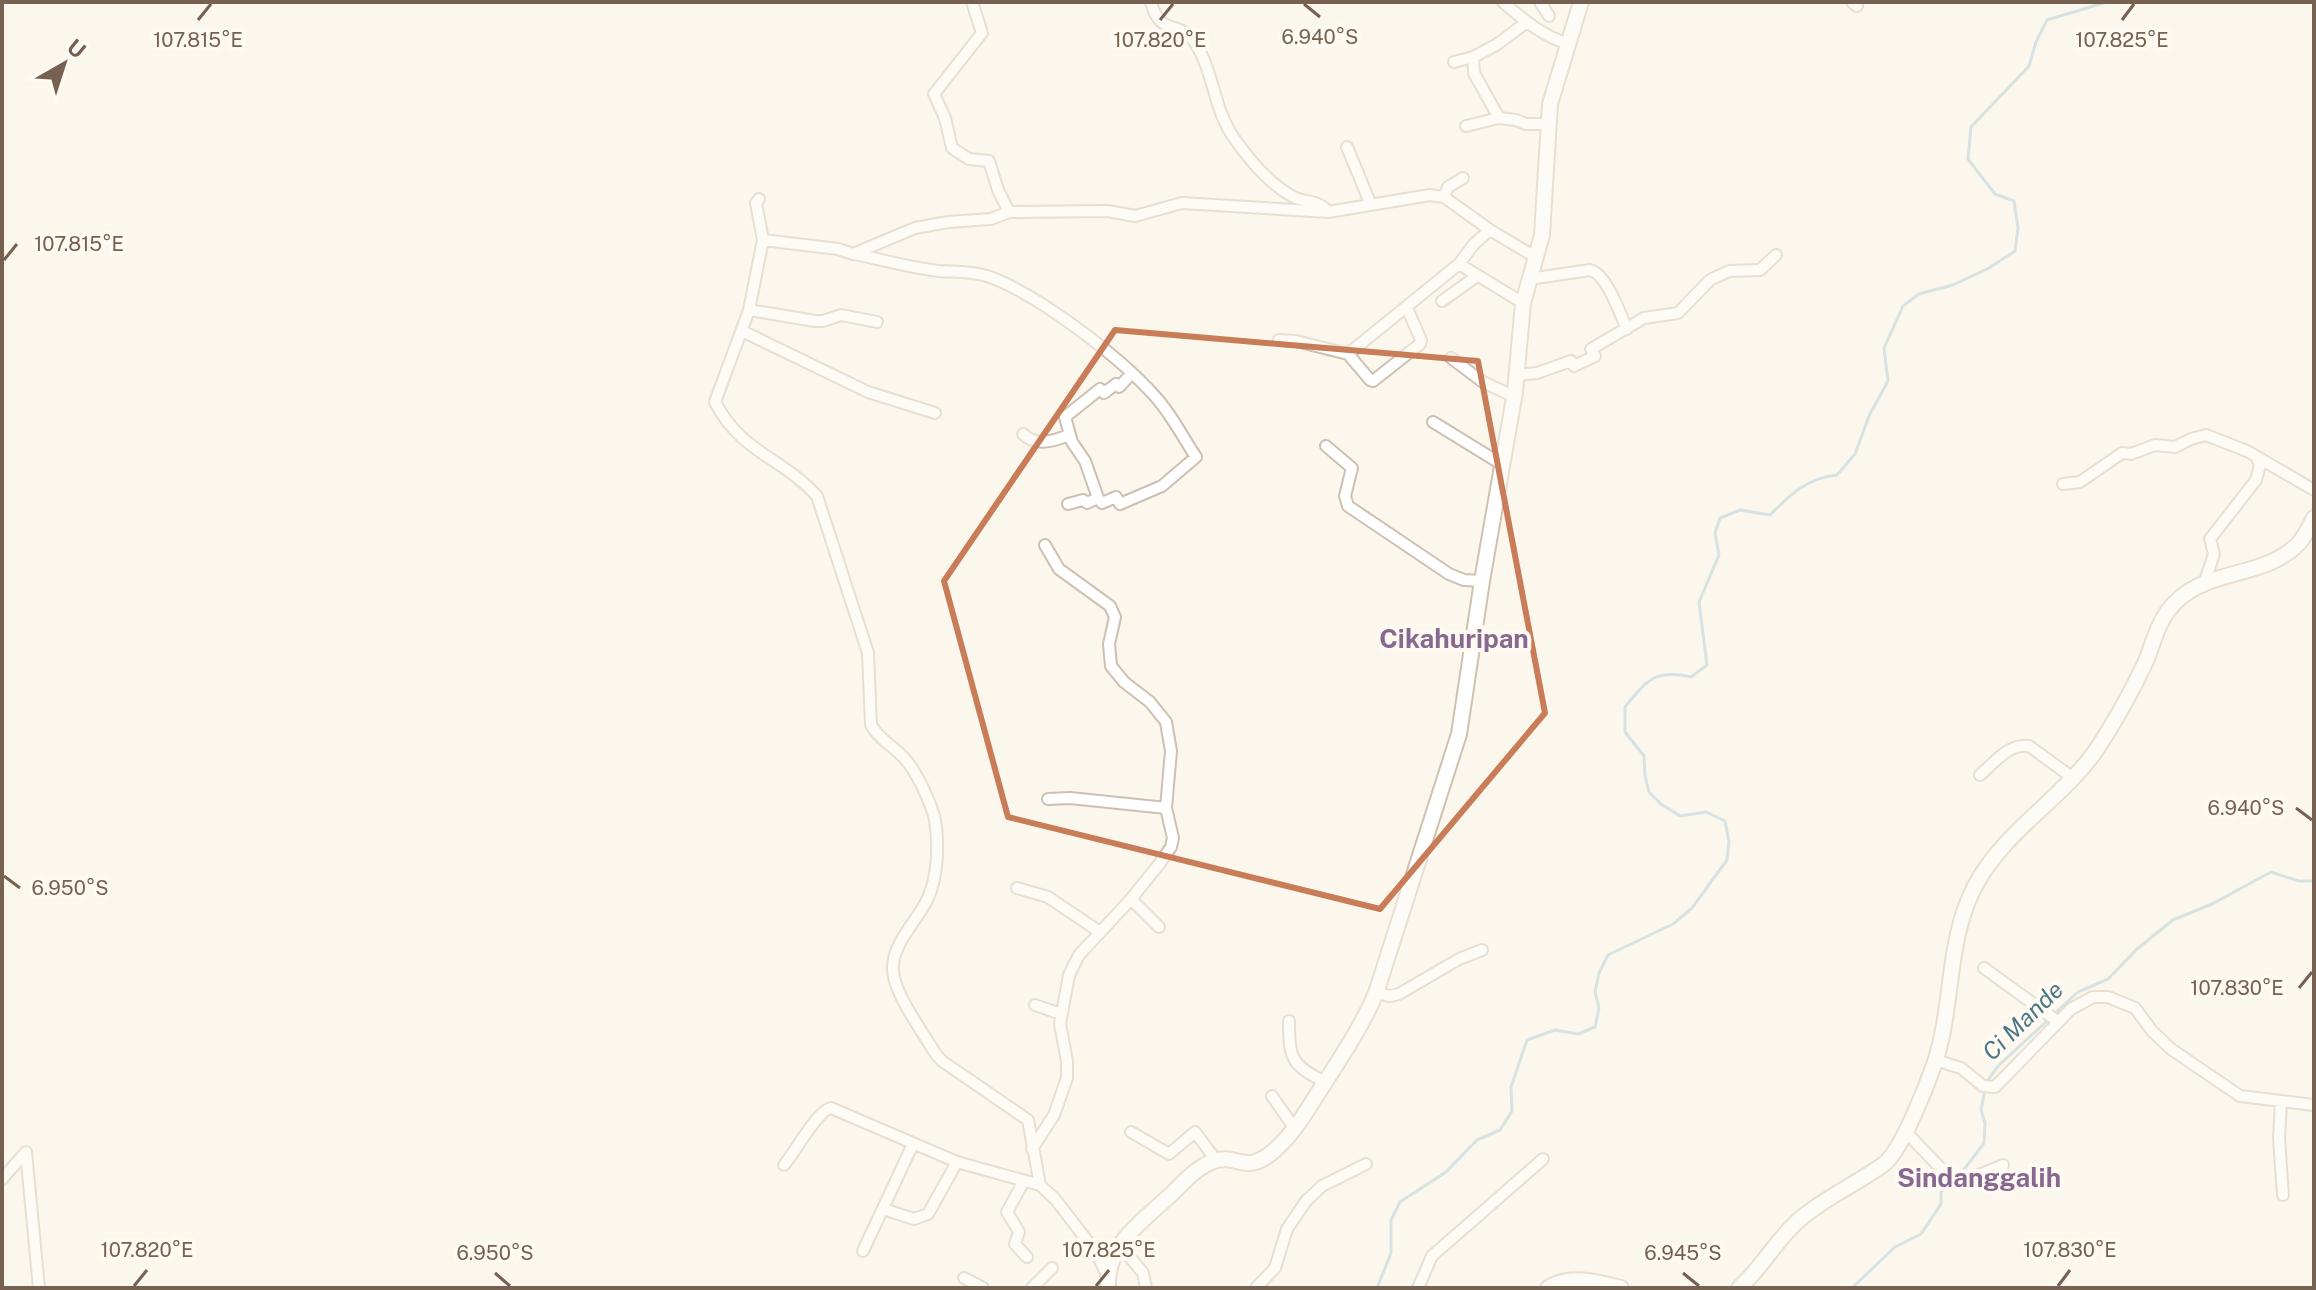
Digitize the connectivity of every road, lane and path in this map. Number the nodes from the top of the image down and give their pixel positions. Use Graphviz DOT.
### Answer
graph roads {
  1 [pos="972,2"];
  2 [pos="1151,2"];
  3 [pos="1503,2"];
  4 [pos="1540,2"];
  5 [pos="1581,2"];
  6 [pos="1549,16"];
  7 [pos="1527,22"];
  8 [pos="1569,44"];
  9 [pos="1473,57"];
  10 [pos="1454,62"];
  11 [pos="1499,118"];
  12 [pos="1547,124"];
  13 [pos="1466,126"];
  14 [pos="1347,147"];
  15 [pos="1463,178"];
  16 [pos="1444,197"];
  17 [pos="759,199"];
  18 [pos="1371,205"];
  19 [pos="1009,212"];
  20 [pos="1328,212"];
  21 [pos="1490,230"];
  22 [pos="763,240"];
  23 [pos="853,254"];
  24 [pos="1776,255"];
  25 [pos="1537,258"];
  26 [pos="1459,264"];
  27 [pos="1477,276"];
  28 [pos="1529,279"];
  29 [pos="1442,301"];
  30 [pos="1523,303"];
  31 [pos="1407,308"];
  32 [pos="749,310"];
  33 [pos="877,322"];
  34 [pos="1627,329"];
  35 [pos="742,331"];
  36 [pos="1279,340"];
  37 [pos="1348,354"];
  38 [pos="1451,358"];
  39 [pos="1132,373"];
  40 [pos="1517,375"];
  41 [pos="1515,397"];
  42 [pos="935,413"];
  43 [pos="1433,422"];
  44 [pos="1023,434"];
  45 [pos="1069,435"];
  46 [pos="1326,446"];
  47 [pos="2256,456"];
  48 [pos="1503,465"];
  49 [pos="2063,484"];
  50 [pos="2314,490"];
  51 [pos="1098,498"];
  52 [pos="1068,504"];
  53 [pos="2314,518"];
  54 [pos="1045,545"];
  55 [pos="1482,581"];
  56 [pos="2205,581"];
  57 [pos="1980,775"];
  58 [pos="2073,778"];
  59 [pos="1048,799"];
  60 [pos="1166,808"];
  61 [pos="1017,888"];
  62 [pos="1131,899"];
  63 [pos="1159,927"];
  64 [pos="1100,932"];
  65 [pos="1482,950"];
  66 [pos="1984,968"];
  67 [pos="1376,993"];
  68 [pos="1035,1005"];
  69 [pos="1061,1014"];
  70 [pos="2053,1018"];
  71 [pos="1289,1021"];
  72 [pos="1935,1060"];
  73 [pos="1325,1082"];
  74 [pos="1272,1096"];
  75 [pos="2281,1102"];
  76 [pos="2314,1105"];
  77 [pos="1295,1129"];
  78 [pos="1905,1131"];
  79 [pos="1131,1132"];
  80 [pos="913,1144"];
  81 [pos="1032,1149"];
  82 [pos="1543,1159"];
  83 [pos="1222,1161"];
  84 [pos="957,1162"];
  85 [pos="1366,1164"];
  86 [pos="784,1165"];
  87 [pos="2003,1165"];
  88 [pos="2,1179"];
  89 [pos="1024,1181"];
  90 [pos="1040,1185"];
  91 [pos="2283,1195"];
  92 [pos="883,1209"];
  93 [pos="1119,1244"];
  94 [pos="863,1251"];
  95 [pos="1027,1257"];
  96 [pos="1052,1268"];
  97 [pos="964,1278"];
  98 [pos="1107,1281"];
  99 [pos="39,1288"];
  100 [pos="983,1288"];
  101 [pos="1032,1288"];
  102 [pos="1146,1288"];
  103 [pos="1256,1288"];
  104 [pos="1418,1288"];
  105 [pos="1548,1288"];
  106 [pos="1621,1288"];
  107 [pos="1739,1288"];
  1 -- 19 [label="street"];
  2 -- 20 [label="street"];
  3 -- 7 [label="street"];
  4 -- 6 [label="street"];
  5 -- 8 [label="street"];
  7 -- 8 [label="street"];
  7 -- 9 [label="street"];
  8 -- 12 [label="street"];
  9 -- 10 [label="street"];
  9 -- 11 [label="street"];
  11 -- 12 [label="street"];
  11 -- 13 [label="street"];
  12 -- 25 [label="street"];
  14 -- 18 [label="street"];
  15 -- 16 [label="street"];
  16 -- 18 [label="street"];
  16 -- 21 [label="street"];
  17 -- 22 [label="street"];
  18 -- 20 [label="street"];
  19 -- 20 [label="street"];
  19 -- 23 [label="street"];
  21 -- 25 [label="street"];
  21 -- 26 [label="street"];
  22 -- 23 [label="street"];
  22 -- 32 [label="street"];
  23 -- 39 [label="street"];
  24 -- 34 [label="street"];
  25 -- 28 [label="street"];
  26 -- 27 [label="street"];
  26 -- 31 [label="street"];
  27 -- 29 [label="street"];
  27 -- 30 [label="street"];
  28 -- 30 [label="street"];
  28 -- 34 [label="street"];
  30 -- 40 [label="street"];
  31 -- 37 [label="street"];
  31 -- 37 [label="street"];
  32 -- 33 [label="street"];
  32 -- 35 [label="street"];
  34 -- 40 [label="street"];
  35 -- 42 [label="street"];
  35 -- 81 [label="street"];
  36 -- 37 [label="street"];
  38 -- 41 [label="street"];
  39 -- 45 [label="street"];
  39 -- 51 [label="street"];
  40 -- 41 [label="street"];
  41 -- 48 [label="street"];
  43 -- 48 [label="street"];
  44 -- 45 [label="street"];
  45 -- 51 [label="street"];
  46 -- 55 [label="street"];
  47 -- 49 [label="street"];
  47 -- 50 [label="street"];
  47 -- 56 [label="street"];
  48 -- 55 [label="street"];
  51 -- 52 [label="street"];
  53 -- 56 [label="street"];
  54 -- 60 [label="street"];
  55 -- 67 [label="street"];
  56 -- 58 [label="street"];
  57 -- 58 [label="street"];
  58 -- 72 [label="street"];
  59 -- 60 [label="street"];
  60 -- 62 [label="street"];
  61 -- 64 [label="street"];
  62 -- 63 [label="street"];
  62 -- 64 [label="street"];
  64 -- 69 [label="street"];
  65 -- 67 [label="street"];
  66 -- 70 [label="street"];
  67 -- 73 [label="street"];
  68 -- 69 [label="street"];
  69 -- 81 [label="street"];
  70 -- 72 [label="street"];
  70 -- 75 [label="street"];
  71 -- 73 [label="street"];
  72 -- 78 [label="street"];
  73 -- 77 [label="street"];
  74 -- 77 [label="street"];
  75 -- 76 [label="street"];
  75 -- 91 [label="street"];
  77 -- 83 [label="street"];
  78 -- 87 [label="street"];
  78 -- 107 [label="street"];
  79 -- 83 [label="street"];
  80 -- 84 [label="street"];
  80 -- 86 [label="street"];
  80 -- 92 [label="street"];
  81 -- 90 [label="street"];
  82 -- 104 [label="street"];
  83 -- 93 [label="street"];
  84 -- 89 [label="street"];
  84 -- 92 [label="street"];
  85 -- 103 [label="street"];
  88 -- 99 [label="street"];
  89 -- 90 [label="street"];
  89 -- 95 [label="street"];
  90 -- 98 [label="street"];
  92 -- 94 [label="street"];
  93 -- 98 [label="street"];
  93 -- 102 [label="street"];
  96 -- 101 [label="street"];
  97 -- 100 [label="street"];
  105 -- 106 [label="street"];
}
